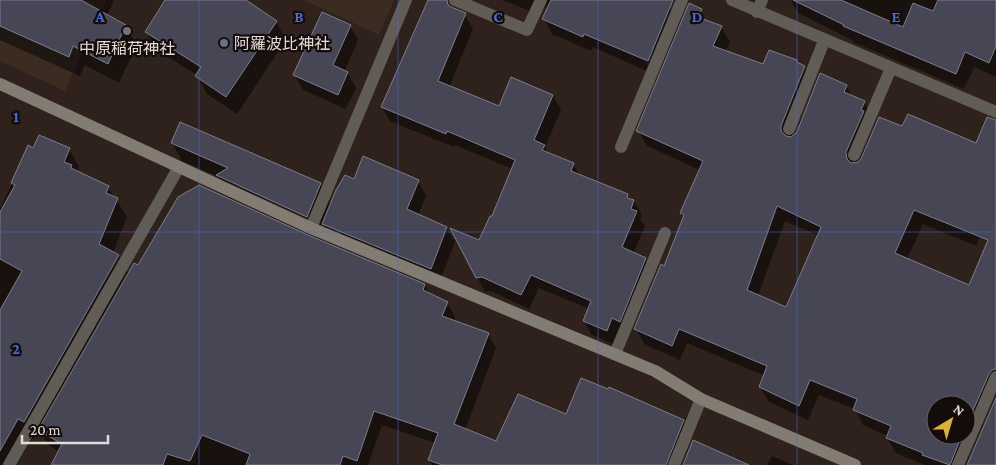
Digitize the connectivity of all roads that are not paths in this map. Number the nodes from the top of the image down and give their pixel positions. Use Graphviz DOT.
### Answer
graph roads {
  1 [pos="406,0"];
  2 [pos="455,0"];
  3 [pos="541,0"];
  4 [pos="682,0"];
  5 [pos="732,0"];
  6 [pos="760,6"];
  7 [pos="824,40"];
  8 [pos="890,68"];
  9 [pos="0,84"];
  10 [pos="996,112"];
  11 [pos="789,129"];
  12 [pos="621,147"];
  13 [pos="854,155"];
  14 [pos="179,167"];
  15 [pos="310,228"];
  16 [pos="665,233"];
  17 [pos="615,354"];
  18 [pos="996,377"];
  19 [pos="701,399"];
  20 [pos="9,465"];
  21 [pos="674,465"];
  22 [pos="855,465"];
  23 [pos="958,465"];
  1 -- 15 [label="street"];
  2 -- 3 [label="street"];
  4 -- 12 [label="street"];
  5 -- 6 [label="street"];
  6 -- 7 [label="street"];
  7 -- 8 [label="street"];
  7 -- 11 [label="street"];
  8 -- 10 [label="street"];
  8 -- 13 [label="street"];
  9 -- 14 [label="street"];
  14 -- 15 [label="street"];
  14 -- 20 [label="street"];
  15 -- 17 [label="street"];
  16 -- 17 [label="street"];
  17 -- 19 [label="street"];
  18 -- 23 [label="street"];
  19 -- 21 [label="street"];
  19 -- 22 [label="street"];
}
